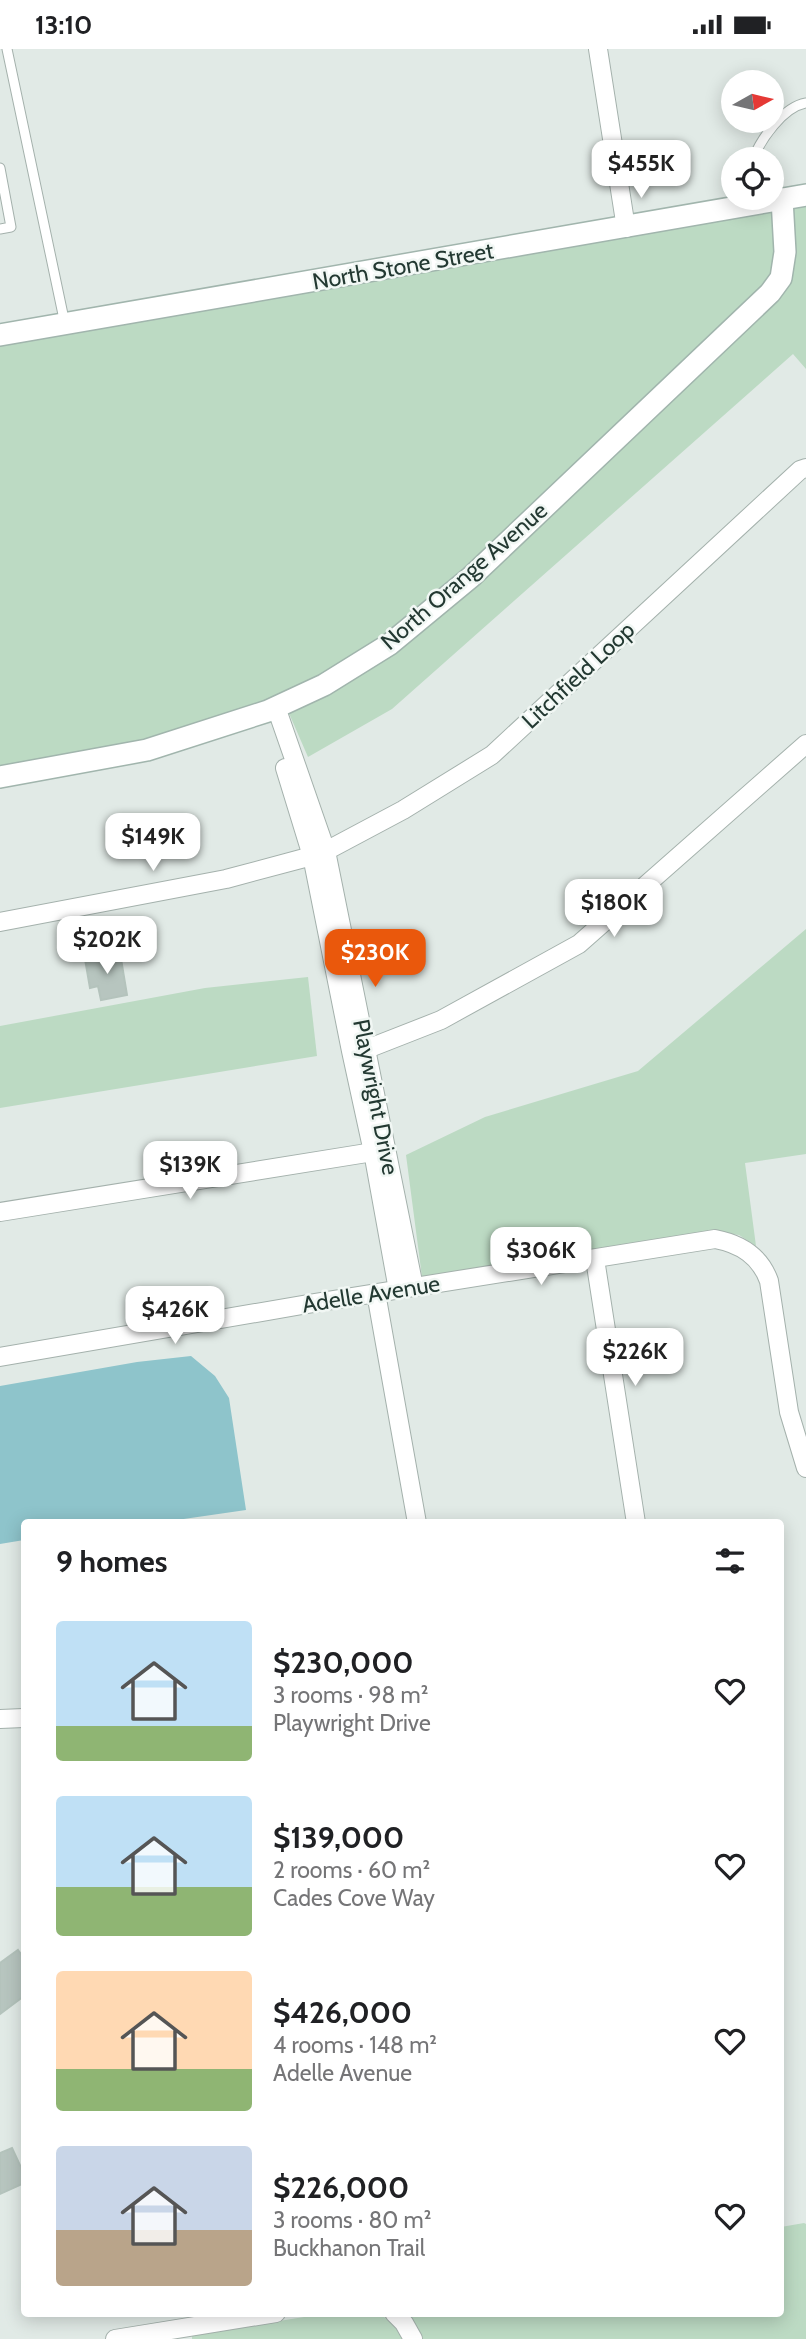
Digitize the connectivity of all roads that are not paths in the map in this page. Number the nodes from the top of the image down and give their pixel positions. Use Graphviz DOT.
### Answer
graph roads {
  1 [pos="7,49"];
  2 [pos="598,49"];
  3 [pos="806,103"];
  4 [pos="759,147"];
  5 [pos="0,168"];
  6 [pos="806,195"];
  7 [pos="784,199"];
  8 [pos="721,207"];
  9 [pos="783,210"];
  10 [pos="626,228"];
  11 [pos="0,229"];
  12 [pos="65,324"];
  13 [pos="0,335"];
  14 [pos="806,468"];
  15 [pos="272,709"];
  16 [pos="806,744"];
  17 [pos="0,777"];
  18 [pos="319,853"];
  19 [pos="0,922"];
  20 [pos="359,1050"];
  21 [pos="373,1152"];
  22 [pos="0,1212"];
  23 [pos="595,1258"];
  24 [pos="406,1289"];
  25 [pos="376,1293"];
  26 [pos="0,1357"];
  27 [pos="806,1468"];
  28 [pos="416,1519"];
  29 [pos="635,1519"];
  30 [pos="0,1719"];
  31 [pos="21,1719"];
  32 [pos="251,2317"];
  33 [pos="398,2317"];
  34 [pos="115,2339"];
  35 [pos="412,2339"];
  1 -- 12 [label="lane"];
  2 -- 10 [label="street"];
  3 -- 4 [label="lane"];
  5 -- 11 [label="lane"];
  6 -- 7 [label="street, North Stone Street"];
  8 -- 10 [label="street, North Stone Street"];
  9 -- 15 [label="street, North Orange Avenue"];
  10 -- 12 [label="street, North Stone Street"];
  12 -- 13 [label="street, North Stone Street"];
  14 -- 18 [label="street, Litchfield Loop"];
  15 -- 17 [label="street, North Orange Avenue"];
  15 -- 18 [label="street, Playwright Drive"];
  16 -- 20 [label="street"];
  18 -- 19 [label="street, Litchfield Loop"];
  18 -- 20 [label="street, Playwright Drive"];
  20 -- 21 [label="street, Playwright Drive"];
  20 -- 24 [label="street, Playwright Drive"];
  21 -- 22 [label="street"];
  21 -- 24 [label="street, Playwright Drive"];
  23 -- 24 [label="street, Adelle Avenue"];
  23 -- 27 [label="street, Adelle Avenue"];
  23 -- 29 [label="street"];
  24 -- 25 [label="street, Adelle Avenue"];
  25 -- 26 [label="street, Adelle Avenue"];
  25 -- 28 [label="street"];
  30 -- 31 [label="street"];
  32 -- 34 [label="street"];
  33 -- 35 [label="street"];
}
